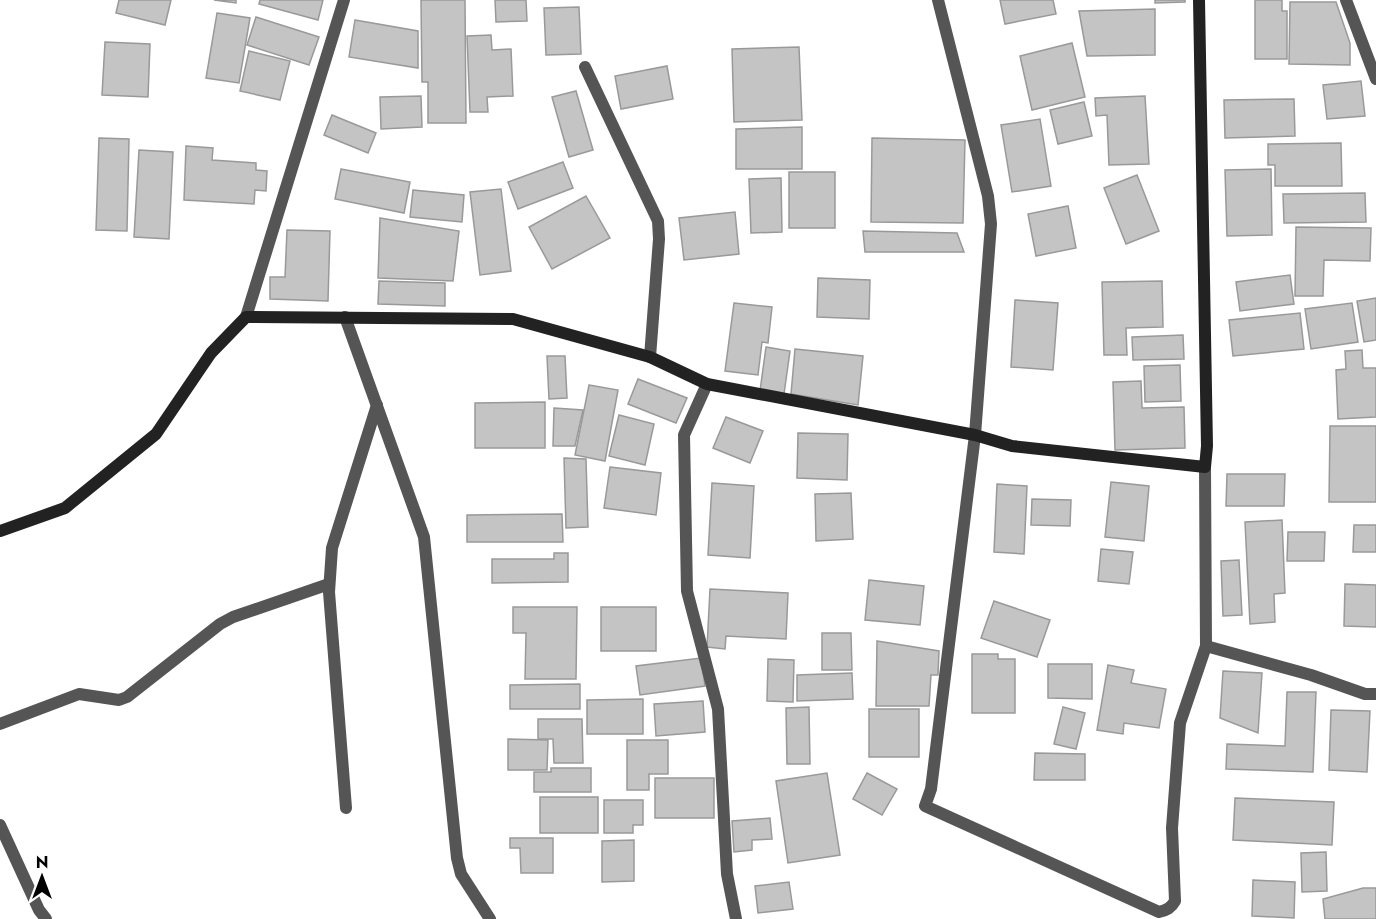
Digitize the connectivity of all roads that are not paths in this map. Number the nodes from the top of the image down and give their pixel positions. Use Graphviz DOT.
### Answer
graph roads {
  1 [pos="344,0"];
  2 [pos="938,0"];
  3 [pos="1198,0"];
  4 [pos="1346,0"];
  5 [pos="585,67"];
  6 [pos="1376,79"];
  7 [pos="246,317"];
  8 [pos="345,317"];
  9 [pos="650,357"];
  10 [pos="707,384"];
  11 [pos="377,405"];
  12 [pos="975,435"];
  13 [pos="1205,466"];
  14 [pos="0,531"];
  15 [pos="329,584"];
  16 [pos="1206,646"];
  17 [pos="1376,694"];
  18 [pos="0,724"];
  19 [pos="346,808"];
  20 [pos="0,825"];
  21 [pos="46,919"];
  22 [pos="490,919"];
  23 [pos="736,919"];
  1 -- 7 [label="street"];
  2 -- 12 [label="street"];
  3 -- 13 [label="main road"];
  4 -- 6 [label="street"];
  5 -- 9 [label="street"];
  7 -- 8 [label="main road"];
  7 -- 14 [label="main road"];
  8 -- 9 [label="main road"];
  8 -- 11 [label="street"];
  9 -- 10 [label="main road"];
  10 -- 12 [label="main road"];
  10 -- 23 [label="street"];
  11 -- 15 [label="street"];
  11 -- 22 [label="street"];
  12 -- 13 [label="main road"];
  12 -- 16 [label="street"];
  13 -- 16 [label="street"];
  15 -- 18 [label="street"];
  15 -- 19 [label="street"];
  16 -- 17 [label="street"];
  20 -- 21 [label="street"];
}
